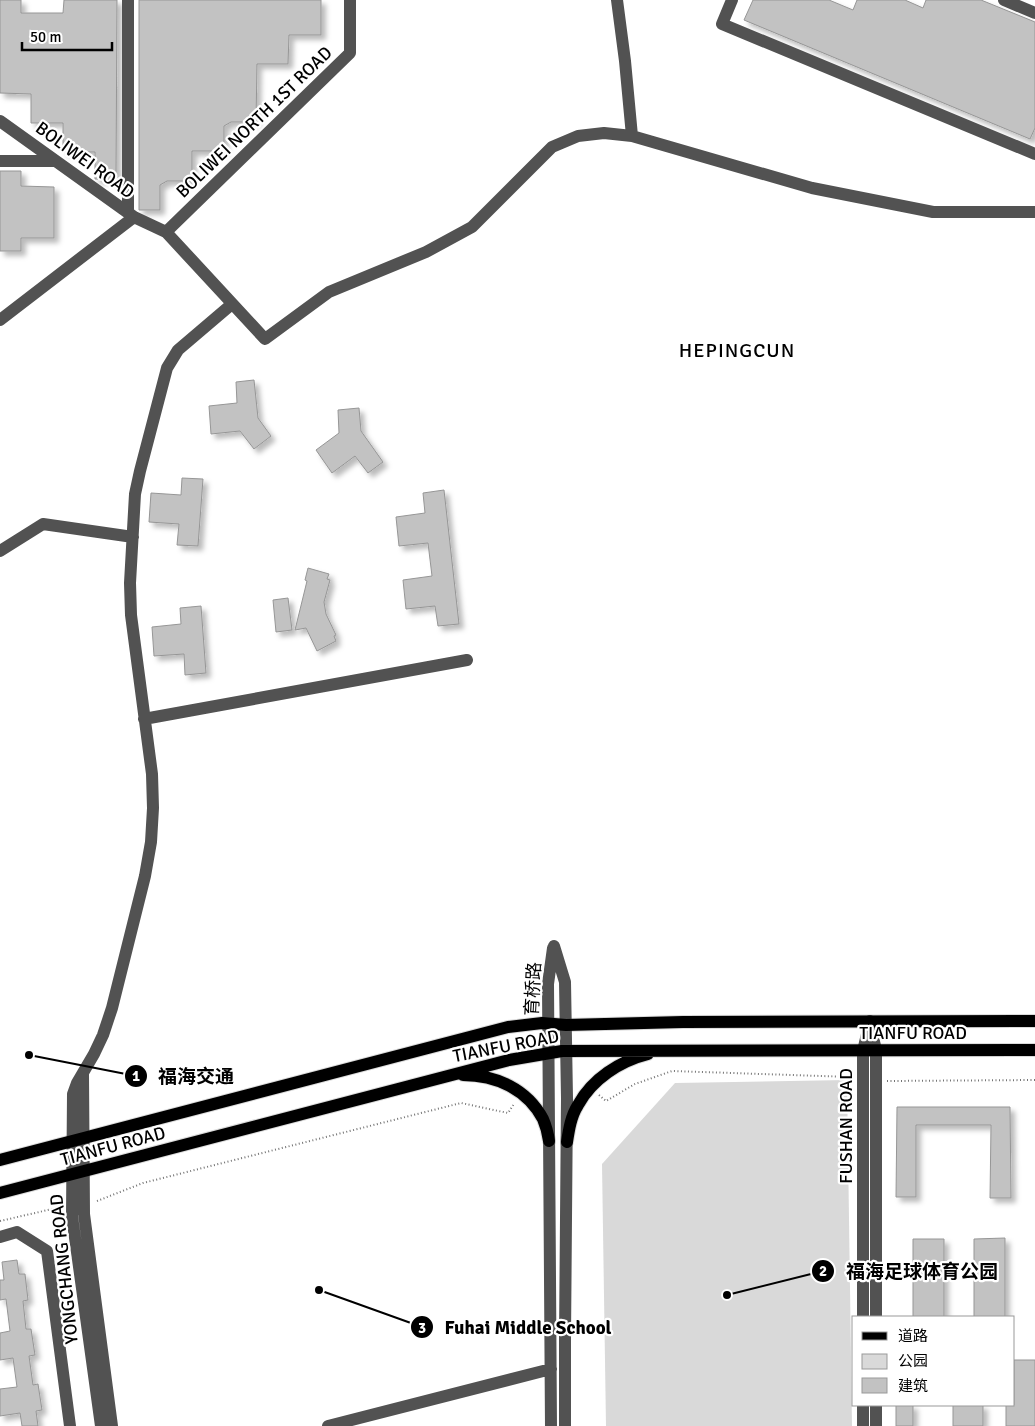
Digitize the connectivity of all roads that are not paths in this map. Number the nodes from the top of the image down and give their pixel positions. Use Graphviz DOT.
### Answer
graph roads {
  1 [pos="128,0"];
  2 [pos="350,0"];
  3 [pos="617,0"];
  4 [pos="732,0"];
  5 [pos="1004,0"];
  6 [pos="1035,13"];
  7 [pos="0,121"];
  8 [pos="632,136"];
  9 [pos="1035,154"];
  10 [pos="0,161"];
  11 [pos="56,161"];
  12 [pos="1035,212"];
  13 [pos="131,215"];
  14 [pos="166,232"];
  15 [pos="232,304"];
  16 [pos="0,320"];
  17 [pos="133,537"];
  18 [pos="0,551"];
  19 [pos="467,660"];
  20 [pos="144,719"];
  21 [pos="870,1021"];
  22 [pos="1035,1021"];
  23 [pos="548,1024"];
  24 [pos="566,1024"];
  25 [pos="668,1050"];
  26 [pos="869,1050"];
  27 [pos="1035,1050"];
  28 [pos="566,1051"];
  29 [pos="549,1053"];
  30 [pos="448,1076"];
  31 [pos="869,1081"];
  32 [pos="78,1140"];
  33 [pos="550,1141"];
  34 [pos="567,1142"];
  35 [pos="0,1160"];
  36 [pos="78,1173"];
  37 [pos="0,1193"];
  38 [pos="78,1206"];
  39 [pos="0,1237"];
  40 [pos="863,1316"];
  41 [pos="876,1316"];
  42 [pos="551,1369"];
  43 [pos="863,1406"];
  44 [pos="876,1406"];
  45 [pos="70,1426"];
  46 [pos="102,1426"];
  47 [pos="112,1426"];
  48 [pos="328,1426"];
  49 [pos="551,1426"];
  50 [pos="566,1426"];
  51 [pos="863,1426"];
  52 [pos="876,1426"];
  1 -- 13 [label="street"];
  2 -- 14 [label="street, BOLIWEI NORTH 1ST ROAD"];
  3 -- 8 [label="street"];
  4 -- 9 [label="street"];
  5 -- 6 [label="street"];
  7 -- 11 [label="street, BOLIWEI ROAD"];
  8 -- 12 [label="street"];
  8 -- 15 [label="street"];
  10 -- 11 [label="street"];
  11 -- 13 [label="street, BOLIWEI ROAD"];
  13 -- 14 [label="street"];
  13 -- 16 [label="street, BOLIWEI ROAD"];
  14 -- 15 [label="street"];
  15 -- 17 [label="street"];
  17 -- 18 [label="street"];
  17 -- 20 [label="street"];
  19 -- 20 [label="street"];
  20 -- 32 [label="street, YONGCHANG ROAD"];
  21 -- 22 [label="main road, TIANFU ROAD"];
  21 -- 24 [label="main road, TIANFU ROAD"];
  21 -- 26 [label="street, FUSHAN ROAD"];
  23 -- 24 [label="main road, TIANFU ROAD"];
  23 -- 24 [label="street, 育桥路"];
  23 -- 29 [label="street, 育桥路"];
  23 -- 32 [label="main road, TIANFU ROAD"];
  24 -- 28 [label="street, 育桥路"];
  25 -- 26 [label="main road, TIANFU ROAD"];
  25 -- 28 [label="main road, TIANFU ROAD"];
  25 -- 34 [label="main road"];
  26 -- 27 [label="main road, TIANFU ROAD"];
  26 -- 31 [label="street, FUSHAN ROAD"];
  28 -- 29 [label="main road, TIANFU ROAD"];
  28 -- 34 [label="street, 育桥路"];
  29 -- 30 [label="main road, TIANFU ROAD"];
  29 -- 33 [label="street, 育桥路"];
  30 -- 33 [label="main road"];
  30 -- 36 [label="main road, TIANFU ROAD"];
  31 -- 40 [label="street, FUSHAN ROAD"];
  31 -- 41 [label="street, FUSHAN ROAD"];
  32 -- 35 [label="main road, TIANFU ROAD"];
  32 -- 36 [label="street, YONGCHANG ROAD"];
  33 -- 42 [label="street, 育桥路"];
  34 -- 50 [label="street, 育桥路"];
  36 -- 37 [label="main road, TIANFU ROAD"];
  36 -- 38 [label="street, YONGCHANG ROAD"];
  38 -- 46 [label="street, YONGCHANG ROAD"];
  38 -- 47 [label="street, YONGCHANG ROAD"];
  39 -- 45 [label="street"];
  42 -- 48 [label="street"];
  42 -- 49 [label="street, 育桥路"];
  43 -- 51 [label="street"];
  44 -- 52 [label="street"];
}
